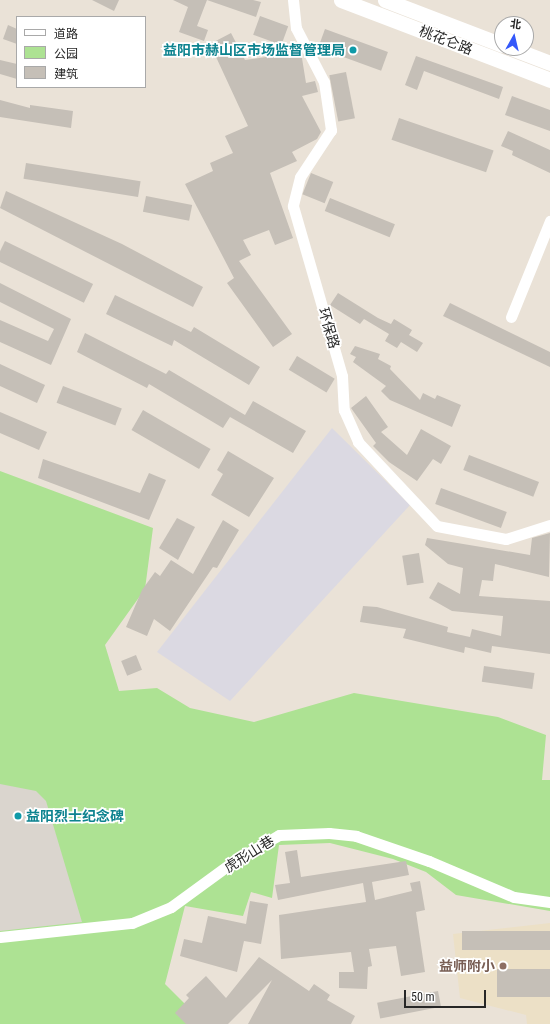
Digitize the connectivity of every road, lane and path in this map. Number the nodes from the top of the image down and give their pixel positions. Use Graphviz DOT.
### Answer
graph roads {
  1 [pos="294,0"];
  2 [pos="341,0"];
  3 [pos="385,0"];
  4 [pos="494,42"];
  5 [pos="532,56"];
  6 [pos="550,63"];
  7 [pos="550,80"];
  8 [pos="550,221"];
  9 [pos="511,317"];
  10 [pos="550,525"];
  11 [pos="550,902"];
  12 [pos="0,937"];
  1 -- 10 [label="street, 环保路"];
  2 -- 7 [label="main road, 桃花仑路"];
  3 -- 4 [label="main road, 桃花仑路"];
  5 -- 6 [label="main road"];
  8 -- 9 [label="street"];
  11 -- 12 [label="street, 虎形山巷"];
}
